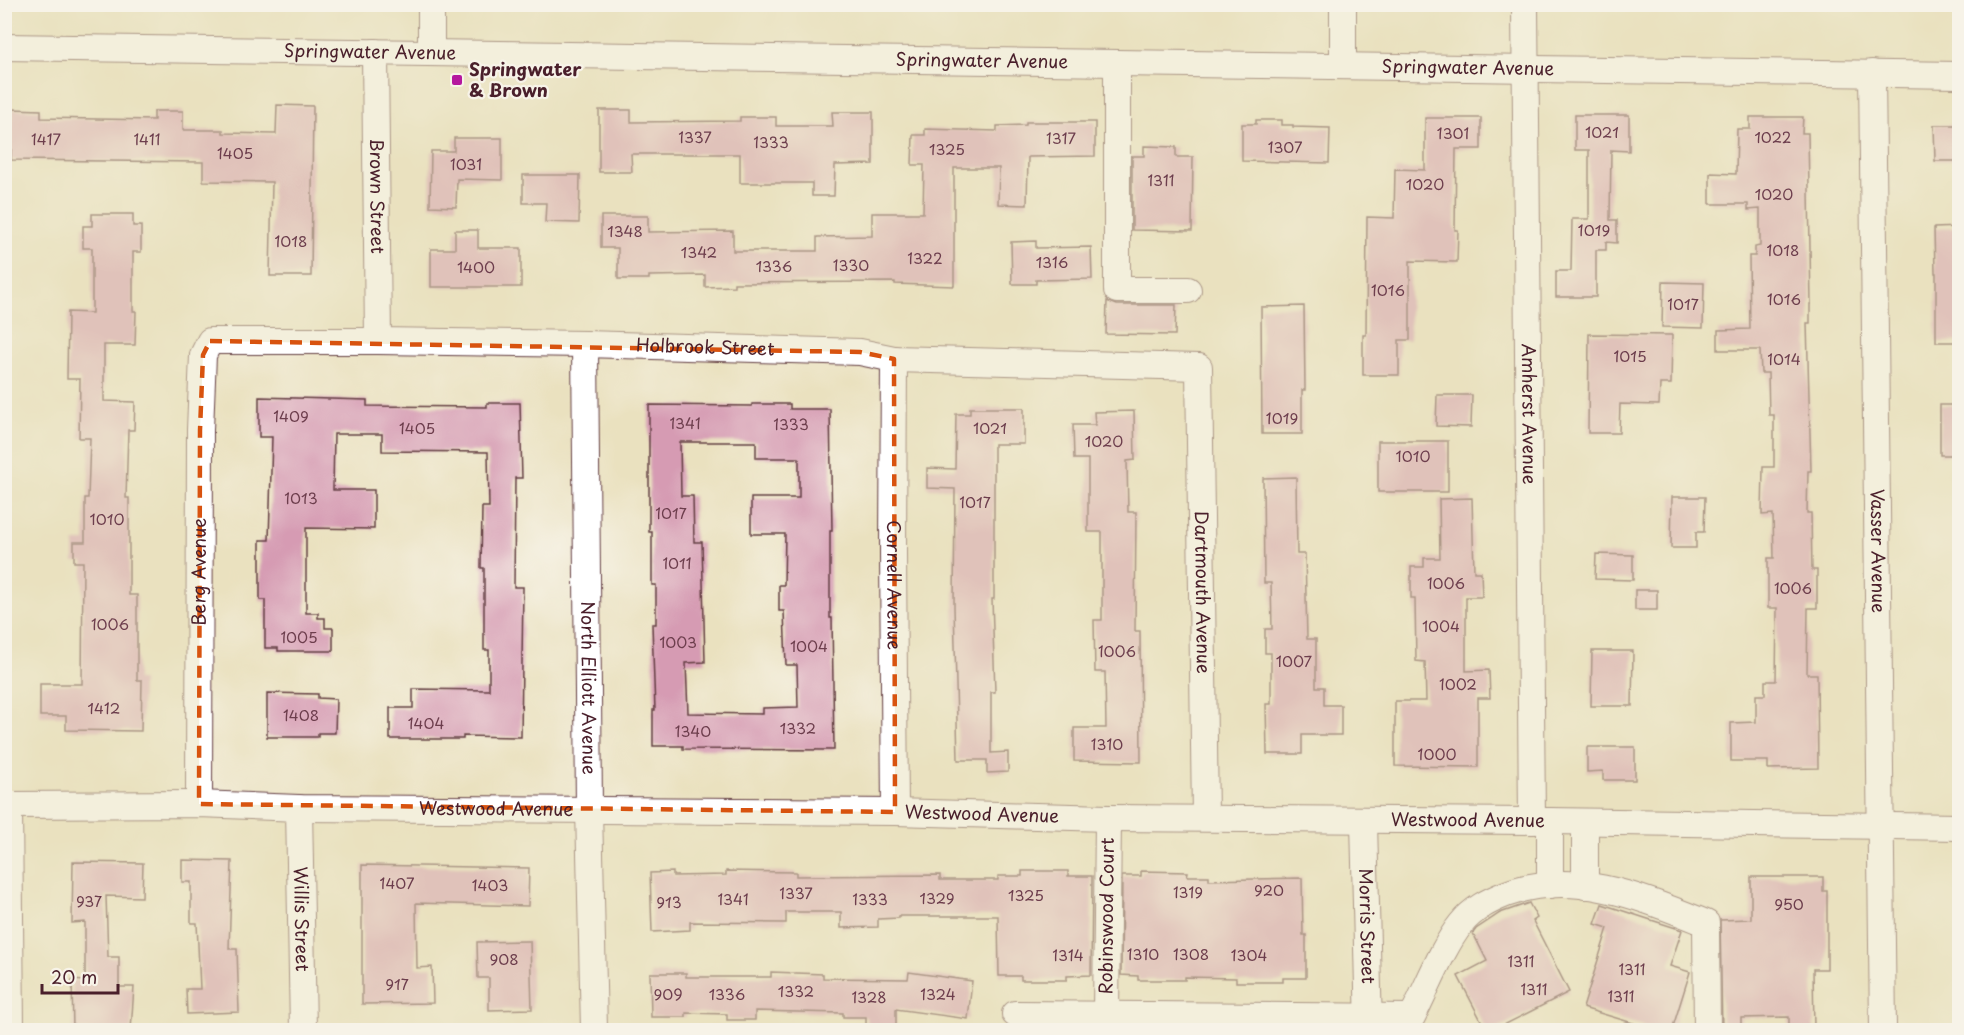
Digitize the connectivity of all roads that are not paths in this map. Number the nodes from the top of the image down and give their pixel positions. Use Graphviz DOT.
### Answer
graph roads {
  1 [pos="431,4"];
  2 [pos="1343,4"];
  3 [pos="1526,4"];
  4 [pos="4,47"];
  5 [pos="375,52"];
  6 [pos="431,53"];
  7 [pos="1118,63"];
  8 [pos="1342,66"];
  9 [pos="1525,69"];
  10 [pos="1872,73"];
  11 [pos="1959,75"];
  12 [pos="1188,290"];
  13 [pos="210,341"];
  14 [pos="378,341"];
  15 [pos="585,344"];
  16 [pos="894,358"];
  17 [pos="1199,367"];
  18 [pos="200,804"];
  19 [pos="7,805"];
  20 [pos="299,807"];
  21 [pos="589,809"];
  22 [pos="895,812"];
  23 [pos="1108,818"];
  24 [pos="1205,818"];
  25 [pos="1364,821"];
  26 [pos="1541,821"];
  27 [pos="1585,822"];
  28 [pos="1880,826"];
  29 [pos="1959,827"];
  30 [pos="1550,885"];
  31 [pos="1585,886"];
  32 [pos="1015,1014"];
  33 [pos="1106,1015"];
  34 [pos="1369,1024"];
  35 [pos="11,1030"];
  36 [pos="303,1030"];
  37 [pos="594,1030"];
  38 [pos="1707,1030"];
  39 [pos="1883,1030"];
  1 -- 6 [label="street"];
  2 -- 8 [label="street"];
  3 -- 9 [label="street, Amherst Avenue"];
  4 -- 5 [label="street, Springwater Avenue"];
  5 -- 6 [label="street, Springwater Avenue"];
  5 -- 14 [label="street, Brown Street"];
  6 -- 7 [label="street, Springwater Avenue"];
  7 -- 8 [label="street, Springwater Avenue"];
  7 -- 12 [label="street"];
  8 -- 9 [label="street, Springwater Avenue"];
  9 -- 10 [label="street, Springwater Avenue"];
  9 -- 26 [label="street, Amherst Avenue"];
  10 -- 11 [label="street, Springwater Avenue"];
  10 -- 28 [label="street, Vasser Avenue"];
  13 -- 14 [label="street, Holbrook Street"];
  13 -- 18 [label="street, Berg Avenue"];
  14 -- 15 [label="street, Holbrook Street"];
  15 -- 16 [label="street, Holbrook Street"];
  15 -- 21 [label="street, North Elliott Avenue"];
  16 -- 17 [label="street, Holbrook Street"];
  16 -- 22 [label="street, Cornell Avenue"];
  17 -- 24 [label="street, Dartmouth Avenue"];
  18 -- 19 [label="street, Westwood Avenue"];
  18 -- 20 [label="street, Westwood Avenue"];
  19 -- 35 [label="street"];
  20 -- 21 [label="street, Westwood Avenue"];
  20 -- 36 [label="street, Willis Street"];
  21 -- 22 [label="street, Westwood Avenue"];
  21 -- 37 [label="street, North Elliott Avenue"];
  22 -- 23 [label="street, Westwood Avenue"];
  23 -- 24 [label="street, Westwood Avenue"];
  23 -- 33 [label="street, Robinswood Court"];
  24 -- 25 [label="street, Westwood Avenue"];
  25 -- 26 [label="street, Westwood Avenue"];
  25 -- 34 [label="street, Morris Street"];
  26 -- 27 [label="street, Westwood Avenue"];
  26 -- 30 [label="street, Amherst Avenue"];
  27 -- 28 [label="street, Westwood Avenue"];
  27 -- 31 [label="street"];
  28 -- 29 [label="street, Westwood Avenue"];
  28 -- 39 [label="street, Vasser Avenue"];
  30 -- 31 [label="street"];
  30 -- 34 [label="street, Robinswood Court"];
  31 -- 38 [label="street"];
  32 -- 33 [label="street, Robinswood Court"];
  33 -- 34 [label="street, Robinswood Court"];
}
